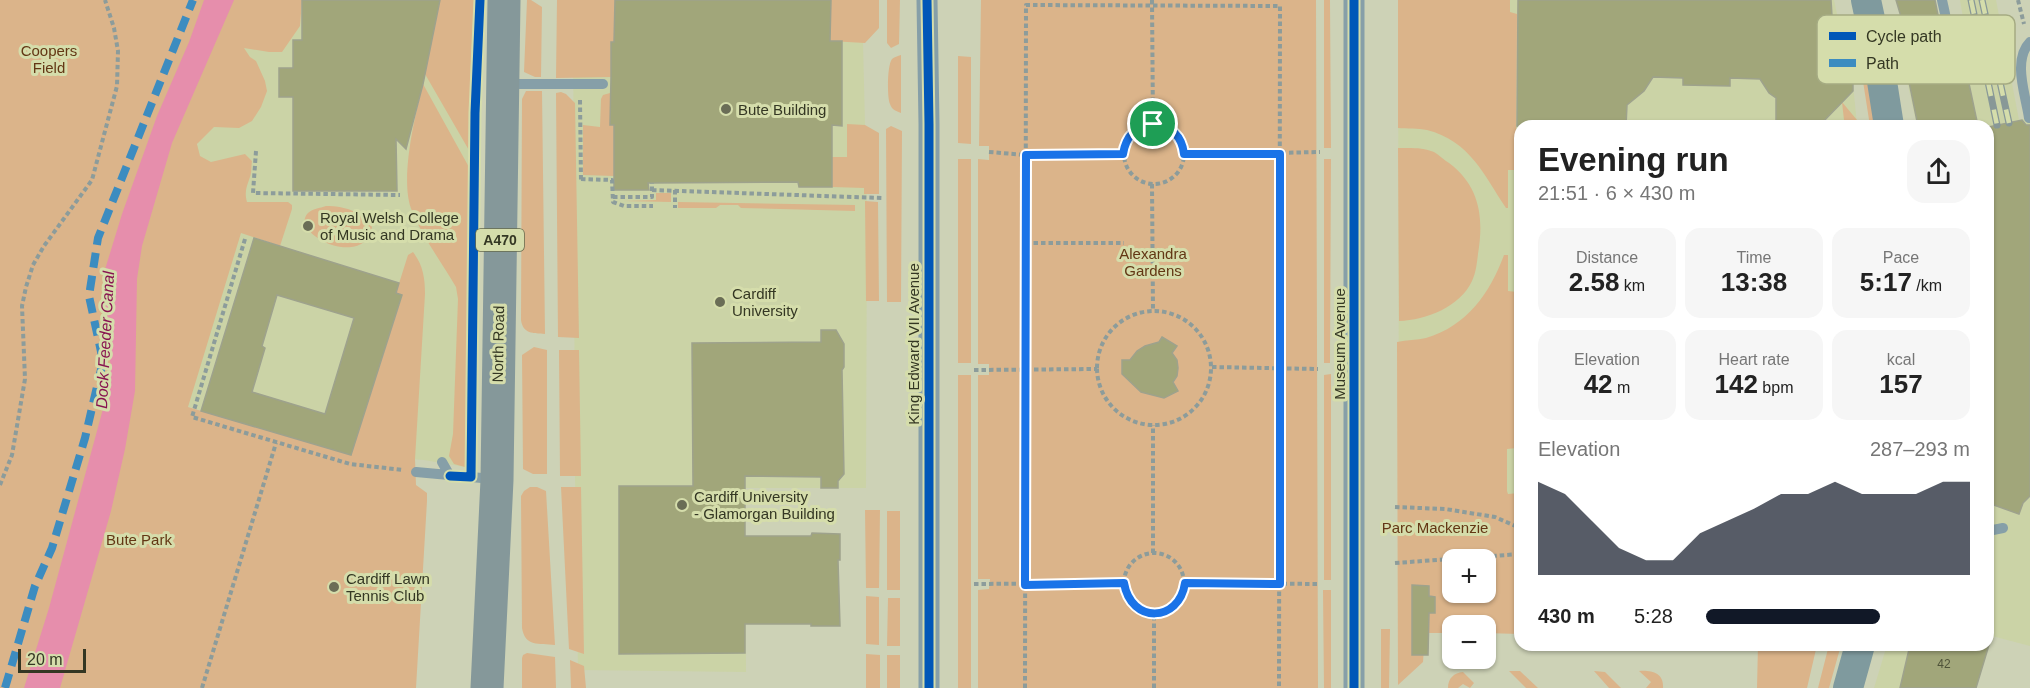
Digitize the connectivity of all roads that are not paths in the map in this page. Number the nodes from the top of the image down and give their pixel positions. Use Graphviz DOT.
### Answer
graph roads {
  1 [pos="504,0"];
  2 [pos="927,0"];
  3 [pos="1354,0"];
  4 [pos="1866,0"];
  5 [pos="1942,0"];
  6 [pos="1869,15"];
  7 [pos="1945,15"];
  8 [pos="2030,42"];
  9 [pos="502,84"];
  10 [pos="603,84"];
  11 [pos="1882,84"];
  12 [pos="2029,118"];
  13 [pos="1888,120"];
  14 [pos="442,462"];
  15 [pos="416,472"];
  16 [pos="450,476"];
  17 [pos="497,480"];
  18 [pos="2003,528"];
  19 [pos="1994,530"];
  20 [pos="1858,651"];
  21 [pos="487,688"];
  22 [pos="929,688"];
  23 [pos="1354,688"];
  24 [pos="1848,688"];
  1 -- 9 [label="main road, North Road / A470"];
  2 -- 22 [label="street, King Edward VII Avenue"];
  3 -- 23 [label="street, Museum Avenue"];
  4 -- 6 [label="street"];
  5 -- 7 [label="lane"];
  8 -- 12 [label="lane"];
  9 -- 10 [label="lane"];
  9 -- 17 [label="main road, North Road / A470"];
  11 -- 13 [label="street"];
  14 -- 16 [label="lane"];
  15 -- 16 [label="lane"];
  16 -- 17 [label="lane"];
  17 -- 21 [label="main road, North Road / A470"];
  18 -- 19 [label="lane"];
  20 -- 24 [label="street"];
}
